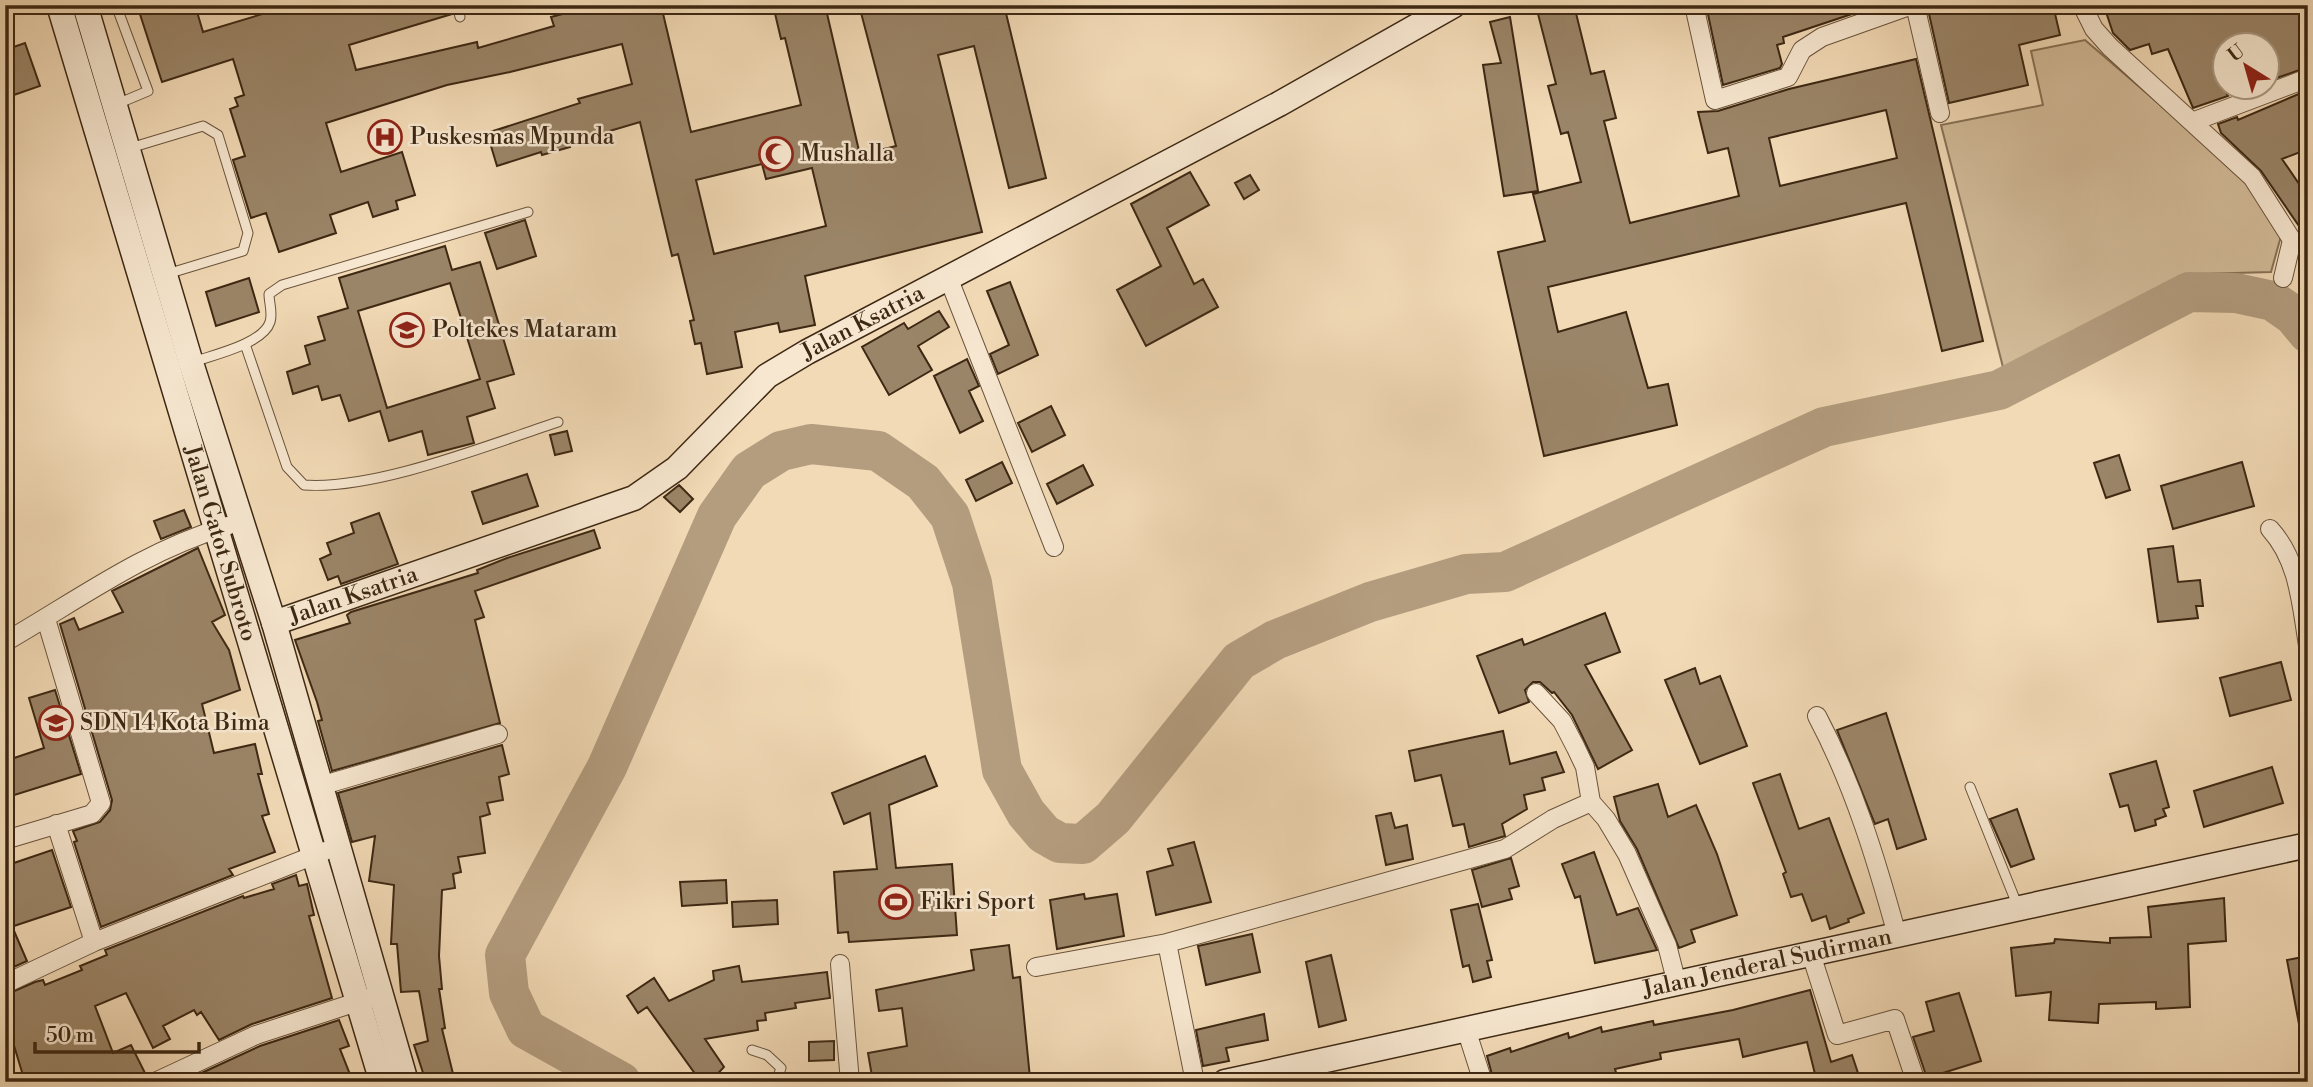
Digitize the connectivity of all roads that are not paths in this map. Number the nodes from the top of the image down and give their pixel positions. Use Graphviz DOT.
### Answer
graph roads {
  1 [pos="58,5"];
  2 [pos="85,5"];
  3 [pos="116,5"];
  4 [pos="457,5"];
  5 [pos="1454,5"];
  6 [pos="1694,5"];
  7 [pos="1913,5"];
  8 [pos="2086,6"];
  9 [pos="460,17"];
  10 [pos="2308,78"];
  11 [pos="115,104"];
  12 [pos="1940,113"];
  13 [pos="2192,122"];
  14 [pos="128,149"];
  15 [pos="133,208"];
  16 [pos="528,212"];
  17 [pos="166,274"];
  18 [pos="948,277"];
  19 [pos="2283,278"];
  20 [pos="246,344"];
  21 [pos="191,363"];
  22 [pos="558,422"];
  23 [pos="242,521"];
  24 [pos="217,529"];
  25 [pos="2270,529"];
  26 [pos="1054,547"];
  27 [pos="46,619"];
  28 [pos="274,624"];
  29 [pos="5,642"];
  30 [pos="2308,645"];
  31 [pos="1536,694"];
  32 [pos="1817,716"];
  33 [pos="498,734"];
  34 [pos="320,786"];
  35 [pos="1970,787"];
  36 [pos="1591,802"];
  37 [pos="56,824"];
  38 [pos="5,840"];
  39 [pos="2308,845"];
  40 [pos="327,850"];
  41 [pos="2018,909"];
  42 [pos="1897,935"];
  43 [pos="94,942"];
  44 [pos="1167,943"];
  45 [pos="1811,954"];
  46 [pos="840,964"];
  47 [pos="1036,967"];
  48 [pos="5,984"];
  49 [pos="1677,984"];
  50 [pos="369,998"];
  51 [pos="1466,1029"];
  52 [pos="751,1049"];
  53 [pos="155,1082"];
  54 [pos="382,1082"];
  55 [pos="405,1082"];
  56 [pos="776,1082"];
  57 [pos="850,1082"];
  58 [pos="1195,1082"];
  59 [pos="1225,1082"];
  60 [pos="1483,1082"];
  61 [pos="1916,1082"];
  1 -- 15 [label="street, Jalan Gatot Subroto"];
  2 -- 11 [label="street, Jalan Gatot Subroto"];
  3 -- 11 [label="lane"];
  4 -- 9 [label="lane"];
  5 -- 18 [label="street, Jalan Ksatria"];
  6 -- 7 [label="street"];
  7 -- 12 [label="street"];
  8 -- 13 [label="street"];
  10 -- 13 [label="street"];
  11 -- 14 [label="street, Jalan Gatot Subroto"];
  13 -- 19 [label="street"];
  14 -- 15 [label="street, Jalan Gatot Subroto"];
  14 -- 17 [label="lane"];
  15 -- 17 [label="street, Jalan Gatot Subroto"];
  15 -- 24 [label="street, Jalan Gatot Subroto"];
  16 -- 20 [label="lane"];
  17 -- 21 [label="street, Jalan Gatot Subroto"];
  18 -- 26 [label="street"];
  18 -- 28 [label="street, Jalan Ksatria"];
  20 -- 21 [label="lane"];
  20 -- 22 [label="lane"];
  21 -- 23 [label="street, Jalan Gatot Subroto"];
  23 -- 24 [label="street"];
  23 -- 28 [label="street, Jalan Gatot Subroto"];
  24 -- 27 [label="street"];
  24 -- 40 [label="street, Jalan Gatot Subroto"];
  25 -- 30 [label="street"];
  27 -- 29 [label="street"];
  27 -- 37 [label="street"];
  28 -- 34 [label="street, Jalan Gatot Subroto"];
  31 -- 36 [label="street"];
  32 -- 42 [label="street"];
  33 -- 34 [label="street"];
  34 -- 40 [label="street, Jalan Gatot Subroto"];
  35 -- 41 [label="lane"];
  36 -- 44 [label="street"];
  36 -- 49 [label="street"];
  37 -- 38 [label="street"];
  37 -- 43 [label="street"];
  39 -- 41 [label="street, Jalan Jenderal Sudirman"];
  40 -- 43 [label="street"];
  40 -- 50 [label="street, Jalan Gatot Subroto"];
  41 -- 42 [label="street, Jalan Jenderal Sudirman"];
  42 -- 45 [label="street, Jalan Jenderal Sudirman"];
  43 -- 48 [label="street"];
  44 -- 47 [label="street"];
  44 -- 58 [label="street"];
  45 -- 49 [label="street, Jalan Jenderal Sudirman"];
  45 -- 61 [label="street"];
  46 -- 57 [label="street"];
  49 -- 51 [label="street, Jalan Jenderal Sudirman"];
  50 -- 53 [label="street"];
  50 -- 54 [label="street, Jalan Gatot Subroto"];
  50 -- 55 [label="street, Jalan Gatot Subroto"];
  51 -- 59 [label="street, Jalan Jenderal Sudirman"];
  51 -- 60 [label="street"];
  52 -- 56 [label="lane"];
}
